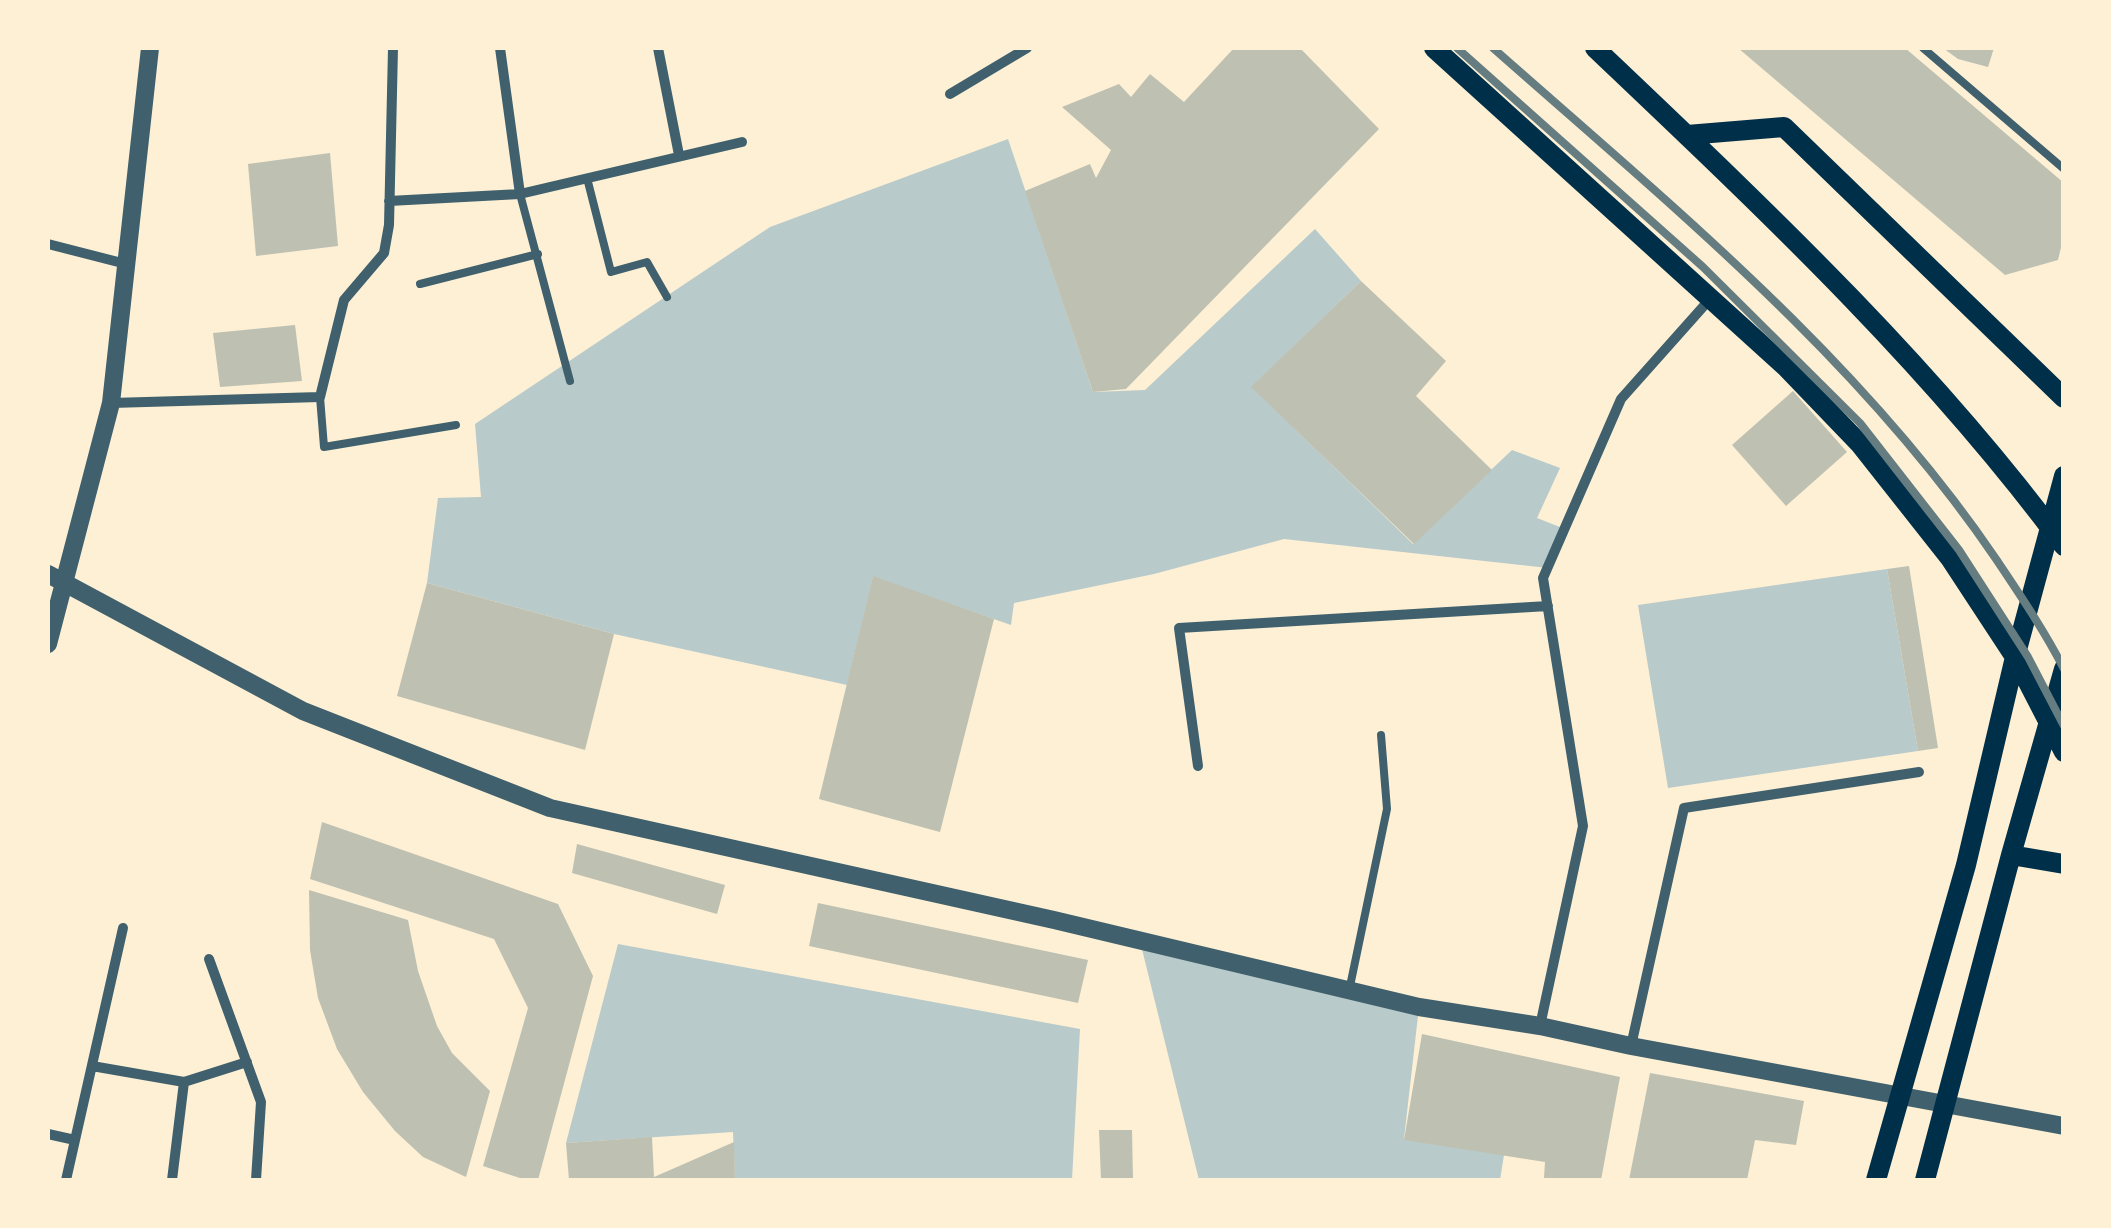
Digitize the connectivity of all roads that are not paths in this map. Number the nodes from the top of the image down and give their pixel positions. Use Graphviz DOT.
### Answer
graph roads {
  1 [pos="150,48"];
  2 [pos="393,48"];
  3 [pos="500,48"];
  4 [pos="658,48"];
  5 [pos="1027,48"];
  6 [pos="1434,48"];
  7 [pos="1596,48"];
  8 [pos="1923,48"];
  9 [pos="950,94"];
  10 [pos="1688,135"];
  11 [pos="742,142"];
  12 [pos="679,155"];
  13 [pos="2064,169"];
  14 [pos="586,178"];
  15 [pos="520,194"];
  16 [pos="389,201"];
  17 [pos="48,244"];
  18 [pos="538,254"];
  19 [pos="126,264"];
  20 [pos="420,284"];
  21 [pos="666,297"];
  22 [pos="1711,298"];
  23 [pos="570,381"];
  24 [pos="320,397"];
  25 [pos="2064,398"];
  26 [pos="111,403"];
  27 [pos="456,425"];
  28 [pos="2064,476"];
  29 [pos="2050,528"];
  30 [pos="2064,546"];
  31 [pos="56,578"];
  32 [pos="1548,606"];
  33 [pos="48,644"];
  34 [pos="2015,657"];
  35 [pos="2064,669"];
  36 [pos="2049,720"];
  37 [pos="1381,735"];
  38 [pos="2064,752"];
  39 [pos="1198,766"];
  40 [pos="1919,772"];
  41 [pos="2010,856"];
  42 [pos="2064,864"];
  43 [pos="124,928"];
  44 [pos="209,959"];
  45 [pos="1348,990"];
  46 [pos="1540,1026"];
  47 [pos="1631,1046"];
  48 [pos="247,1062"];
  49 [pos="92,1066"];
  50 [pos="184,1082"];
  51 [pos="1900,1096"];
  52 [pos="1946,1102"];
  53 [pos="2064,1126"];
  54 [pos="48,1134"];
  55 [pos="75,1140"];
  56 [pos="66,1180"];
  57 [pos="172,1180"];
  58 [pos="256,1180"];
  59 [pos="1876,1180"];
  60 [pos="1925,1180"];
  1 -- 19 [label="street"];
  2 -- 16 [label="street"];
  3 -- 15 [label="street"];
  4 -- 12 [label="street"];
  5 -- 9 [label="street"];
  6 -- 22 [label="main road"];
  7 -- 10 [label="main road"];
  8 -- 13 [label="lane"];
  10 -- 25 [label="main road"];
  10 -- 29 [label="main road"];
  11 -- 12 [label="street"];
  12 -- 14 [label="street"];
  14 -- 15 [label="street"];
  14 -- 21 [label="lane"];
  15 -- 16 [label="street"];
  15 -- 18 [label="lane"];
  16 -- 24 [label="street"];
  17 -- 19 [label="street"];
  18 -- 20 [label="lane"];
  18 -- 23 [label="lane"];
  19 -- 26 [label="street"];
  22 -- 32 [label="street"];
  22 -- 34 [label="main road"];
  24 -- 26 [label="street"];
  24 -- 27 [label="lane"];
  26 -- 31 [label="street"];
  28 -- 29 [label="main road"];
  29 -- 30 [label="main road"];
  29 -- 34 [label="main road"];
  31 -- 33 [label="street"];
  31 -- 45 [label="street"];
  32 -- 39 [label="street"];
  32 -- 46 [label="street"];
  34 -- 36 [label="main road"];
  34 -- 51 [label="main road"];
  35 -- 36 [label="main road"];
  36 -- 38 [label="main road"];
  36 -- 41 [label="main road"];
  37 -- 45 [label="lane"];
  40 -- 47 [label="street"];
  41 -- 42 [label="main road"];
  41 -- 52 [label="main road"];
  43 -- 49 [label="street"];
  44 -- 48 [label="street"];
  45 -- 46 [label="street"];
  46 -- 47 [label="street"];
  47 -- 51 [label="street"];
  48 -- 50 [label="street"];
  48 -- 58 [label="street"];
  49 -- 50 [label="street"];
  49 -- 55 [label="street"];
  50 -- 57 [label="street"];
  51 -- 52 [label="street"];
  51 -- 59 [label="main road"];
  52 -- 53 [label="street"];
  52 -- 60 [label="main road"];
  54 -- 55 [label="street"];
  55 -- 56 [label="street"];
}
